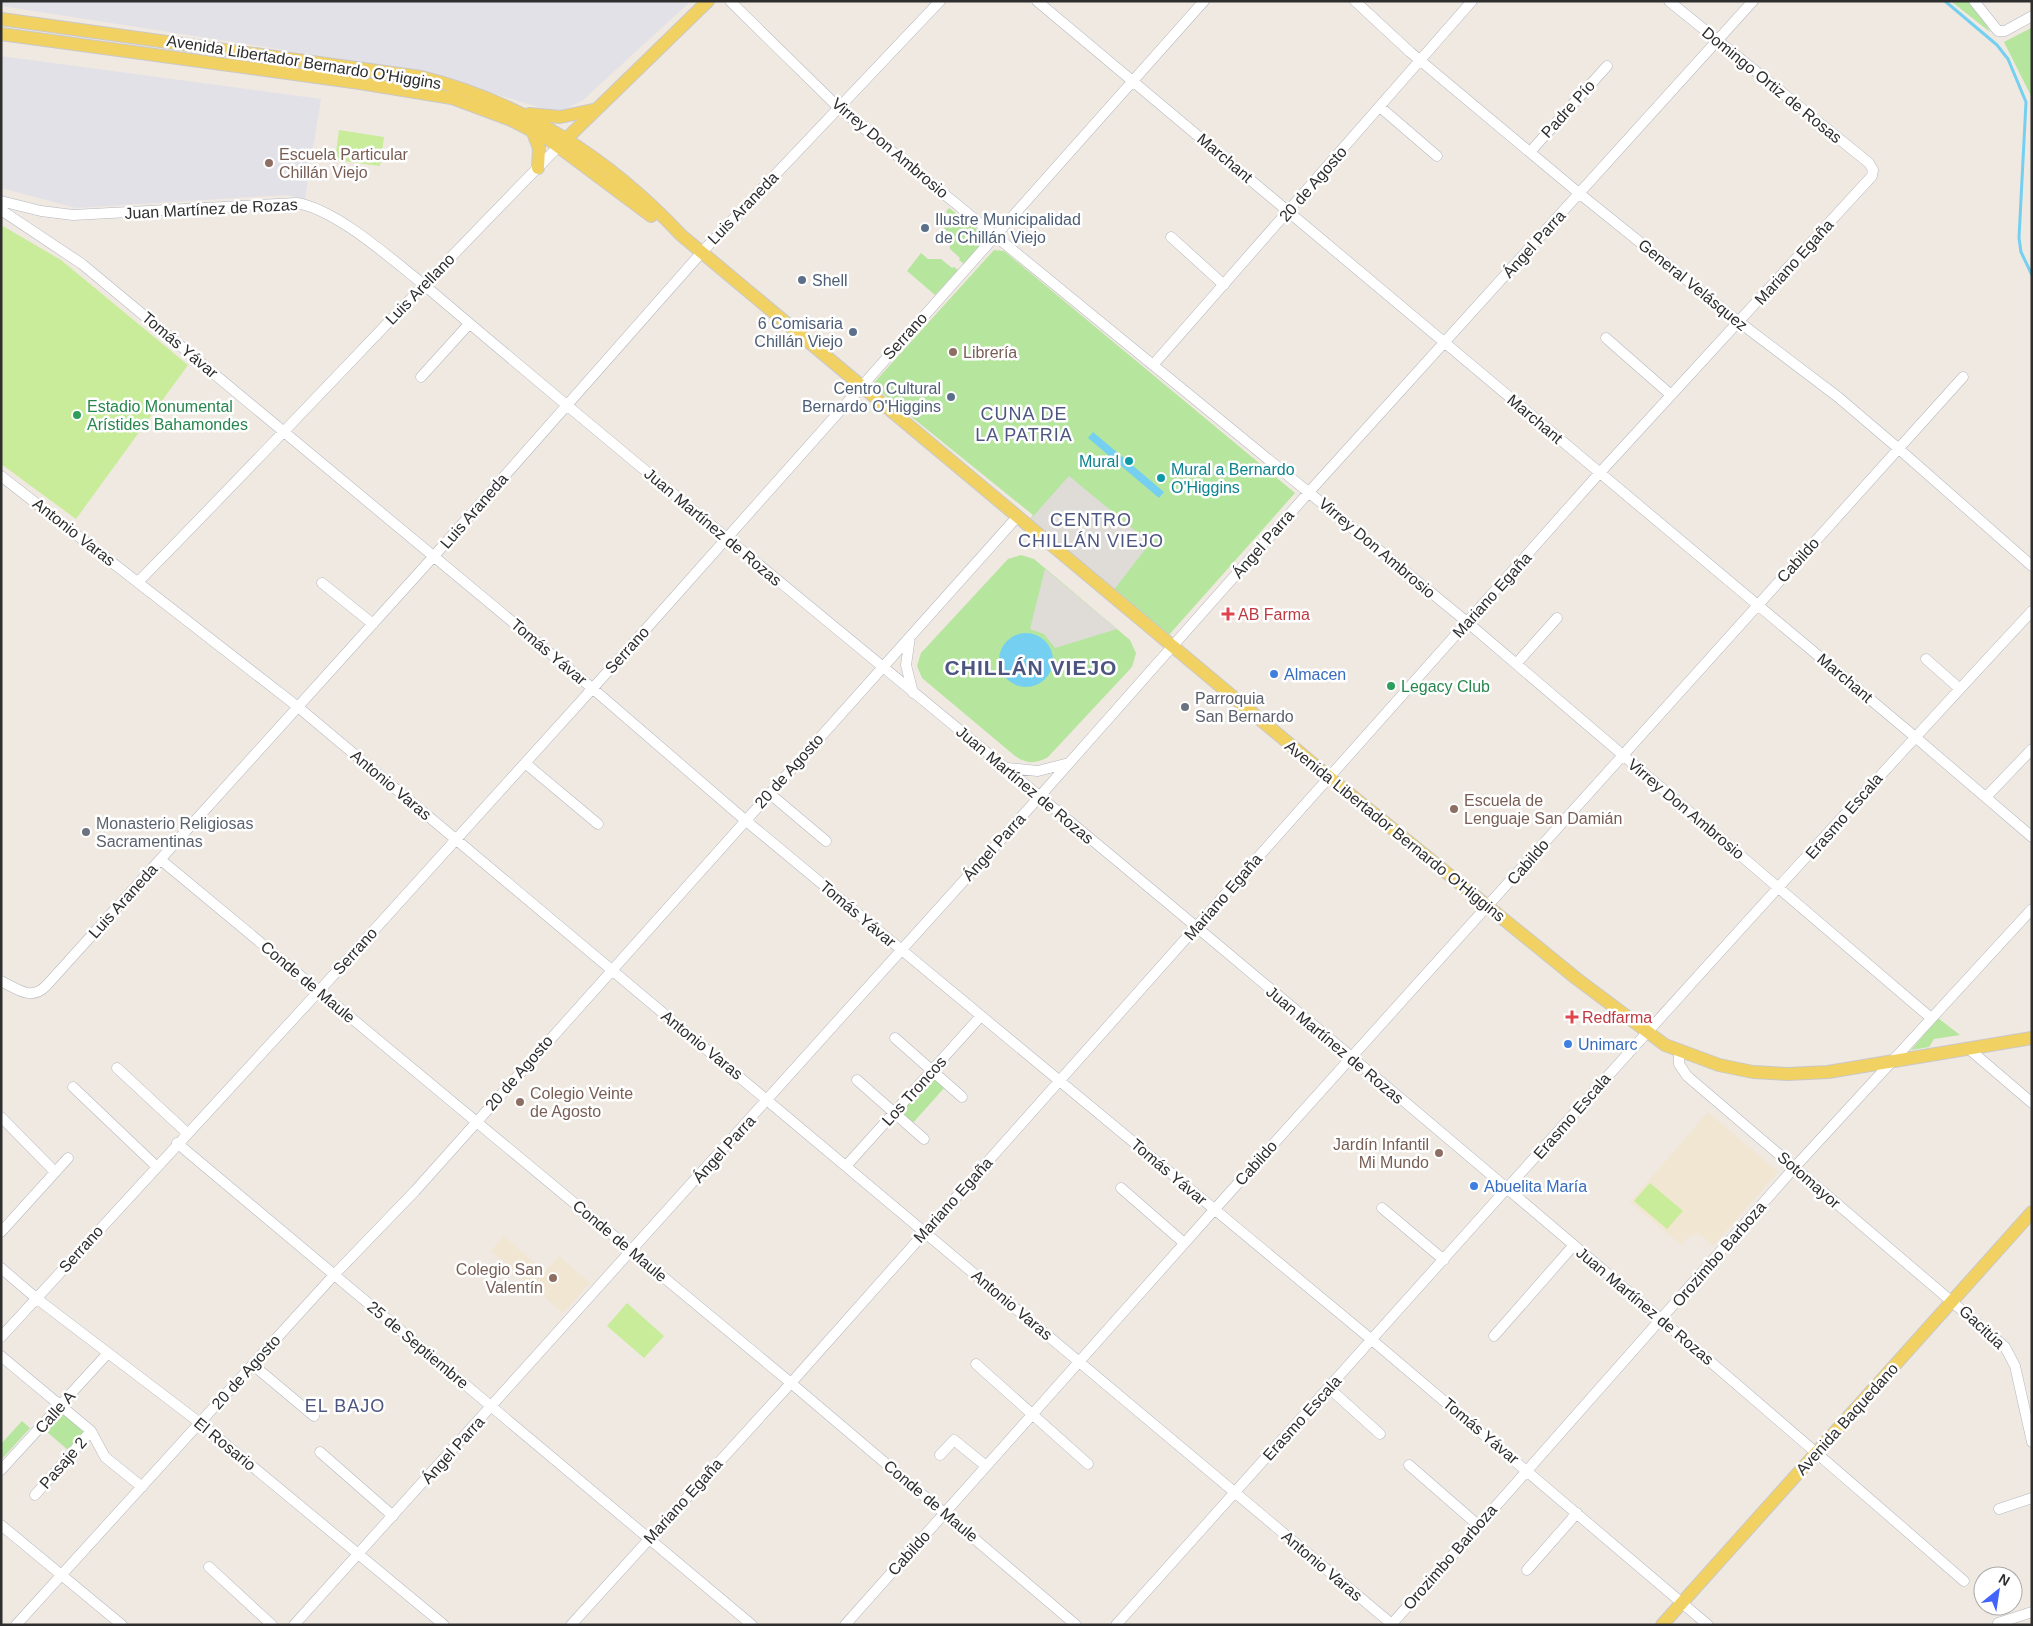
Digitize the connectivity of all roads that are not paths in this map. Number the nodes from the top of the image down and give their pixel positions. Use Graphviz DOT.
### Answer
graph roads {
  1 [pos="708,1"];
  2 [pos="730,1"];
  3 [pos="940,1"];
  4 [pos="1037,1"];
  5 [pos="1204,1"];
  6 [pos="1355,1"];
  7 [pos="1472,1"];
  8 [pos="1669,1"];
  9 [pos="1753,1"];
  10 [pos="1974,1"];
  11 [pos="2032,16"];
  12 [pos="1,19"];
  13 [pos="1,34"];
  14 [pos="1719,41"];
  15 [pos="1420,60"];
  16 [pos="1607,66"];
  17 [pos="1133,81"];
  18 [pos="1380,107"];
  19 [pos="839,108"];
  20 [pos="595,109"];
  21 [pos="516,110"];
  22 [pos="532,130"];
  23 [pos="563,143"];
  24 [pos="1530,152"];
  25 [pos="1437,156"];
  26 [pos="538,168"];
  27 [pos="1873,170"];
  28 [pos="1580,194"];
  29 [pos="1,201"];
  30 [pos="1,210"];
  31 [pos="1289,212"];
  32 [pos="996,235"];
  33 [pos="1171,236"];
  34 [pos="702,252"];
  35 [pos="423,284"];
  36 [pos="1224,285"];
  37 [pos="1739,322"];
  38 [pos="469,324"];
  39 [pos="1606,338"];
  40 [pos="1445,343"];
  41 [pos="1153,365"];
  42 [pos="421,377"];
  43 [pos="1964,377"];
  44 [pos="861,386"];
  45 [pos="1671,395"];
  46 [pos="567,406"];
  47 [pos="285,432"];
  48 [pos="1899,448"];
  49 [pos="1600,473"];
  50 [pos="1,476"];
  51 [pos="1309,492"];
  52 [pos="1017,517"];
  53 [pos="726,537"];
  54 [pos="434,556"];
  55 [pos="2032,566"];
  56 [pos="138,582"];
  57 [pos="322,583"];
  58 [pos="1757,605"];
  59 [pos="2032,610"];
  60 [pos="1558,618"];
  61 [pos="1467,622"];
  62 [pos="373,624"];
  63 [pos="910,636"];
  64 [pos="1172,647"];
  65 [pos="1926,659"];
  66 [pos="1516,664"];
  67 [pos="881,667"];
  68 [pos="592,688"];
  69 [pos="1960,688"];
  70 [pos="913,694"];
  71 [pos="298,707"];
  72 [pos="1914,736"];
  73 [pos="2032,749"];
  74 [pos="1622,755"];
  75 [pos="1070,762"];
  76 [pos="525,763"];
  77 [pos="1004,767"];
  78 [pos="1329,777"];
  79 [pos="769,793"];
  80 [pos="1040,796"];
  81 [pos="1986,798"];
  82 [pos="745,820"];
  83 [pos="598,824"];
  84 [pos="2032,837"];
  85 [pos="456,840"];
  86 [pos="826,841"];
  87 [pos="161,860"];
  88 [pos="1780,888"];
  89 [pos="1488,907"];
  90 [pos="2032,909"];
  91 [pos="1196,928"];
  92 [pos="902,950"];
  93 [pos="611,970"];
  94 [pos="1,980"];
  95 [pos="319,991"];
  96 [pos="981,1016"];
  97 [pos="1932,1018"];
  98 [pos="1646,1033"];
  99 [pos="895,1038"];
  100 [pos="2032,1038"];
  101 [pos="1969,1049"];
  102 [pos="1679,1052"];
  103 [pos="1350,1058"];
  104 [pos="1893,1059"];
  105 [pos="117,1068"];
  106 [pos="932,1070"];
  107 [pos="857,1080"];
  108 [pos="1059,1080"];
  109 [pos="73,1087"];
  110 [pos="962,1097"];
  111 [pos="768,1099"];
  112 [pos="2032,1103"];
  113 [pos="894,1113"];
  114 [pos="1,1117"];
  115 [pos="476,1122"];
  116 [pos="9,1125"];
  117 [pos="187,1133"];
  118 [pos="1,1134"];
  119 [pos="924,1139"];
  120 [pos="177,1144"];
  121 [pos="68,1158"];
  122 [pos="156,1166"];
  123 [pos="846,1166"];
  124 [pos="1794,1168"];
  125 [pos="55,1172"];
  126 [pos="1121,1188"];
  127 [pos="1507,1190"];
  128 [pos="1382,1208"];
  129 [pos="1214,1210"];
  130 [pos="2032,1212"];
  131 [pos="1,1232"];
  132 [pos="925,1232"];
  133 [pos="1184,1243"];
  134 [pos="1573,1246"];
  135 [pos="632,1251"];
  136 [pos="1444,1260"];
  137 [pos="1,1268"];
  138 [pos="334,1275"];
  139 [pos="36,1298"];
  140 [pos="1953,1300"];
  141 [pos="1661,1320"];
  142 [pos="1494,1336"];
  143 [pos="1,1337"];
  144 [pos="1372,1340"];
  145 [pos="108,1353"];
  146 [pos="1,1356"];
  147 [pos="1079,1362"];
  148 [pos="976,1364"];
  149 [pos="253,1365"];
  150 [pos="791,1383"];
  151 [pos="1329,1388"];
  152 [pos="61,1405"];
  153 [pos="492,1407"];
  154 [pos="1032,1414"];
  155 [pos="314,1416"];
  156 [pos="200,1423"];
  157 [pos="91,1431"];
  158 [pos="1380,1434"];
  159 [pos="2032,1442"];
  160 [pos="320,1452"];
  161 [pos="1817,1452"];
  162 [pos="940,1455"];
  163 [pos="1088,1464"];
  164 [pos="1409,1465"];
  165 [pos="986,1466"];
  166 [pos="1,1470"];
  167 [pos="1527,1470"];
  168 [pos="142,1487"];
  169 [pos="1234,1492"];
  170 [pos="35,1495"];
  171 [pos="2032,1498"];
  172 [pos="2000,1508"];
  173 [pos="1577,1512"];
  174 [pos="945,1513"];
  175 [pos="393,1516"];
  176 [pos="1,1525"];
  177 [pos="1478,1525"];
  178 [pos="649,1538"];
  179 [pos="360,1553"];
  180 [pos="209,1567"];
  181 [pos="1527,1570"];
  182 [pos="62,1574"];
  183 [pos="1964,1581"];
  184 [pos="1682,1602"];
  185 [pos="2032,1612"];
  186 [pos="1392,1624"];
  187 [pos="1998,1624"];
  188 [pos="16,1625"];
  189 [pos="122,1625"];
  190 [pos="272,1625"];
  191 [pos="294,1625"];
  192 [pos="444,1625"];
  193 [pos="571,1625"];
  194 [pos="752,1625"];
  195 [pos="846,1625"];
  196 [pos="1076,1625"];
  197 [pos="1116,1625"];
  198 [pos="1662,1625"];
  199 [pos="1708,1625"];
  1 -- 20 [label="main road, Luis Arellano"];
  2 -- 19 [label="street, Virrey Don Ambrosio"];
  3 -- 19 [label="street, Luis Araneda"];
  4 -- 17 [label="street, Marchant"];
  5 -- 17 [label="street, Serrano"];
  6 -- 15 [label="street, General Velásquez"];
  7 -- 15 [label="street, 20 de Agosto"];
  8 -- 14 [label="street, Domingo Ortiz de Rosas"];
  9 -- 14 [label="street, Ángel Parra"];
  10 -- 11 [label="street"];
  12 -- 21 [label="main road, Avenida Libertador Bernardo O'Higgins"];
  13 -- 22 [label="main road, Avenida Libertador Bernardo O'Higgins"];
  14 -- 27 [label="street, Domingo Ortiz de Rosas"];
  14 -- 28 [label="street, Ángel Parra"];
  15 -- 18 [label="street, 20 de Agosto"];
  15 -- 24 [label="street, General Velásquez"];
  16 -- 24 [label="street, Padre Pío"];
  17 -- 31 [label="street, Marchant"];
  17 -- 32 [label="street, Serrano"];
  18 -- 25 [label="street"];
  18 -- 31 [label="street, 20 de Agosto"];
  19 -- 32 [label="street, Virrey Don Ambrosio"];
  19 -- 34 [label="street, Luis Araneda"];
  20 -- 21 [label="main road"];
  20 -- 23 [label="main road, Luis Arellano"];
  21 -- 23 [label="main road, Avenida Libertador Bernardo O'Higgins"];
  22 -- 23 [label="main road, Avenida Libertador Bernardo O'Higgins"];
  22 -- 26 [label="main road"];
  23 -- 26 [label="street, Luis Arellano"];
  23 -- 34 [label="main road, Avenida Libertador Bernardo O'Higgins"];
  24 -- 28 [label="street, General Velásquez"];
  26 -- 35 [label="street, Luis Arellano"];
  27 -- 37 [label="street, Mariano Egaña"];
  28 -- 37 [label="street, General Velásquez"];
  28 -- 40 [label="street, Ángel Parra"];
  29 -- 35 [label="street, Juan Martínez de Rozas"];
  30 -- 47 [label="street, Tomás Yávar"];
  31 -- 36 [label="street, 20 de Agosto"];
  31 -- 40 [label="street, Marchant"];
  32 -- 41 [label="street, Virrey Don Ambrosio"];
  32 -- 44 [label="street, Serrano"];
  33 -- 36 [label="street"];
  34 -- 44 [label="main road, Avenida Libertador Bernardo O'Higgins"];
  34 -- 46 [label="street, Luis Araneda"];
  35 -- 38 [label="street, Juan Martínez de Rozas"];
  35 -- 47 [label="street, Luis Arellano"];
  36 -- 41 [label="street, 20 de Agosto"];
  37 -- 45 [label="street, Mariano Egaña"];
  37 -- 48 [label="street, General Velásquez"];
  38 -- 42 [label="street"];
  38 -- 46 [label="street, Juan Martínez de Rozas"];
  39 -- 45 [label="street"];
  40 -- 49 [label="street, Marchant"];
  40 -- 51 [label="street, Ángel Parra"];
  41 -- 51 [label="street, Virrey Don Ambrosio"];
  43 -- 48 [label="street, Cabildo"];
  44 -- 52 [label="main road, Avenida Libertador Bernardo O'Higgins"];
  44 -- 53 [label="street, Serrano"];
  45 -- 49 [label="street, Mariano Egaña"];
  46 -- 53 [label="street, Juan Martínez de Rozas"];
  46 -- 54 [label="street, Luis Araneda"];
  47 -- 54 [label="street, Tomás Yávar"];
  47 -- 56 [label="street, Luis Arellano"];
  48 -- 55 [label="street, General Velásquez"];
  48 -- 58 [label="street, Cabildo"];
  49 -- 58 [label="street, Marchant"];
  49 -- 61 [label="street, Mariano Egaña"];
  50 -- 56 [label="street, Antonio Varas"];
  51 -- 61 [label="street, Virrey Don Ambrosio"];
  51 -- 64 [label="street, Ángel Parra"];
  52 -- 63 [label="street, 20 de Agosto"];
  52 -- 64 [label="main road, Avenida Libertador Bernardo O'Higgins"];
  53 -- 67 [label="street, Juan Martínez de Rozas"];
  53 -- 68 [label="street, Serrano"];
  54 -- 62 [label="street, Luis Araneda"];
  54 -- 68 [label="street, Tomás Yávar"];
  56 -- 71 [label="street, Antonio Varas"];
  57 -- 62 [label="street"];
  58 -- 72 [label="street, Marchant"];
  58 -- 74 [label="street, Cabildo"];
  59 -- 69 [label="street, Erasmo Escala"];
  60 -- 66 [label="street"];
  61 -- 66 [label="street, Virrey Don Ambrosio"];
  61 -- 78 [label="street, Mariano Egaña"];
  62 -- 71 [label="street, Luis Araneda"];
  63 -- 67 [label="street, 20 de Agosto"];
  63 -- 70 [label="street"];
  64 -- 75 [label="street, Ángel Parra"];
  64 -- 78 [label="main road, Avenida Libertador Bernardo O'Higgins"];
  65 -- 69 [label="street"];
  66 -- 74 [label="street, Virrey Don Ambrosio"];
  67 -- 70 [label="street, Juan Martínez de Rozas"];
  67 -- 79 [label="street, 20 de Agosto"];
  68 -- 76 [label="street, Serrano"];
  68 -- 82 [label="street, Tomás Yávar"];
  69 -- 72 [label="street, Erasmo Escala"];
  70 -- 77 [label="street, Juan Martínez de Rozas"];
  71 -- 85 [label="street, Antonio Varas"];
  71 -- 87 [label="street, Luis Araneda"];
  72 -- 81 [label="street, Marchant"];
  72 -- 88 [label="street, Erasmo Escala"];
  73 -- 81 [label="street"];
  74 -- 88 [label="street, Virrey Don Ambrosio"];
  74 -- 89 [label="street, Cabildo"];
  75 -- 77 [label="street"];
  75 -- 80 [label="street, Ángel Parra"];
  76 -- 83 [label="street"];
  76 -- 85 [label="street, Serrano"];
  77 -- 80 [label="street, Juan Martínez de Rozas"];
  78 -- 89 [label="main road, Avenida Libertador Bernardo O'Higgins"];
  78 -- 91 [label="street, Mariano Egaña"];
  79 -- 82 [label="street, 20 de Agosto"];
  79 -- 86 [label="street"];
  80 -- 91 [label="street, Juan Martínez de Rozas"];
  80 -- 92 [label="street, Ángel Parra"];
  81 -- 84 [label="street, Marchant"];
  82 -- 92 [label="street, Tomás Yávar"];
  82 -- 93 [label="street, 20 de Agosto"];
  85 -- 93 [label="street, Antonio Varas"];
  85 -- 95 [label="street, Serrano"];
  87 -- 94 [label="street, Luis Araneda"];
  87 -- 95 [label="street, Conde de Maule"];
  88 -- 97 [label="street, Virrey Don Ambrosio"];
  88 -- 98 [label="street, Erasmo Escala"];
  89 -- 98 [label="main road, Avenida Libertador Bernardo O'Higgins"];
  89 -- 103 [label="street, Cabildo"];
  90 -- 97 [label="street, Orozimbo Barboza"];
  91 -- 103 [label="street, Juan Martínez de Rozas"];
  91 -- 108 [label="street, Mariano Egaña"];
  92 -- 96 [label="street, Tomás Yávar"];
  92 -- 111 [label="street, Ángel Parra"];
  93 -- 111 [label="street, Antonio Varas"];
  93 -- 115 [label="street, 20 de Agosto"];
  95 -- 115 [label="street, Conde de Maule"];
  95 -- 117 [label="street, Serrano"];
  96 -- 106 [label="street, Los Troncos"];
  96 -- 108 [label="street, Tomás Yávar"];
  97 -- 104 [label="street, Orozimbo Barboza"];
  98 -- 102 [label="main road, Avenida Libertador Bernardo O'Higgins"];
  98 -- 127 [label="street, Erasmo Escala"];
  99 -- 106 [label="street"];
  100 -- 101 [label="main road, Avenida Libertador Bernardo O'Higgins"];
  101 -- 104 [label="main road, Avenida Libertador Bernardo O'Higgins"];
  101 -- 112 [label="street"];
  102 -- 104 [label="main road, Avenida Libertador Bernardo O'Higgins"];
  102 -- 124 [label="street, Sotomayor"];
  103 -- 127 [label="street, Juan Martínez de Rozas"];
  103 -- 129 [label="street, Cabildo"];
  104 -- 124 [label="street, Orozimbo Barboza"];
  105 -- 117 [label="street"];
  106 -- 110 [label="street"];
  106 -- 113 [label="street, Los Troncos"];
  107 -- 113 [label="street"];
  108 -- 129 [label="street, Tomás Yávar"];
  108 -- 132 [label="street, Mariano Egaña"];
  109 -- 122 [label="street"];
  111 -- 123 [label="street, Antonio Varas"];
  111 -- 135 [label="street, Ángel Parra"];
  113 -- 119 [label="street"];
  113 -- 123 [label="street, Los Troncos"];
  114 -- 116 [label="street"];
  115 -- 135 [label="street, Conde de Maule"];
  115 -- 138 [label="street, 20 de Agosto"];
  116 -- 118 [label="street"];
  116 -- 125 [label="street"];
  117 -- 120 [label="street, Serrano"];
  120 -- 122 [label="street, Serrano"];
  120 -- 138 [label="street, 25 de Septiembre"];
  121 -- 125 [label="street"];
  122 -- 139 [label="street, Serrano"];
  123 -- 132 [label="street, Antonio Varas"];
  124 -- 140 [label="street, Sotomayor"];
  124 -- 141 [label="street, Orozimbo Barboza"];
  125 -- 131 [label="street"];
  126 -- 133 [label="street"];
  127 -- 134 [label="street, Juan Martínez de Rozas"];
  127 -- 136 [label="street, Erasmo Escala"];
  128 -- 136 [label="street"];
  129 -- 133 [label="street, Cabildo"];
  129 -- 144 [label="street, Tomás Yávar"];
  130 -- 140 [label="main road, Avenida Baquedano"];
  132 -- 147 [label="street, Antonio Varas"];
  132 -- 150 [label="street, Mariano Egaña"];
  133 -- 147 [label="street, Cabildo"];
  134 -- 141 [label="street, Juan Martínez de Rozas"];
  134 -- 142 [label="street"];
  135 -- 150 [label="street, Conde de Maule"];
  135 -- 153 [label="street, Ángel Parra"];
  136 -- 144 [label="street, Erasmo Escala"];
  137 -- 139 [label="street, El Rosario"];
  138 -- 149 [label="street, 20 de Agosto"];
  138 -- 153 [label="street, 25 de Septiembre"];
  139 -- 143 [label="street, Serrano"];
  139 -- 145 [label="street, El Rosario"];
  140 -- 159 [label="street, Gacitúa"];
  140 -- 161 [label="main road, Avenida Baquedano"];
  141 -- 161 [label="street, Juan Martínez de Rozas"];
  141 -- 167 [label="street, Orozimbo Barboza"];
  144 -- 151 [label="street, Erasmo Escala"];
  144 -- 167 [label="street, Tomás Yávar"];
  145 -- 152 [label="street, Calle A"];
  145 -- 156 [label="street, El Rosario"];
  146 -- 152 [label="street"];
  147 -- 154 [label="street, Cabildo"];
  147 -- 169 [label="street, Antonio Varas"];
  148 -- 154 [label="street"];
  149 -- 155 [label="street"];
  149 -- 156 [label="street, 20 de Agosto"];
  150 -- 174 [label="street, Conde de Maule"];
  150 -- 178 [label="street, Mariano Egaña"];
  151 -- 158 [label="street"];
  151 -- 169 [label="street, Erasmo Escala"];
  152 -- 157 [label="street"];
  152 -- 166 [label="street, Calle A"];
  153 -- 175 [label="street, Ángel Parra"];
  153 -- 178 [label="street, 25 de Septiembre"];
  154 -- 163 [label="street"];
  154 -- 165 [label="street, Cabildo"];
  156 -- 168 [label="street, 20 de Agosto"];
  156 -- 179 [label="street, El Rosario"];
  157 -- 168 [label="street"];
  157 -- 170 [label="street, Pasaje 2"];
  160 -- 175 [label="street"];
  161 -- 183 [label="street, Juan Martínez de Rozas"];
  161 -- 184 [label="main road, Avenida Baquedano"];
  162 -- 165 [label="street"];
  164 -- 177 [label="street"];
  165 -- 174 [label="street, Cabildo"];
  167 -- 173 [label="street, Tomás Yávar"];
  167 -- 177 [label="street, Orozimbo Barboza"];
  168 -- 182 [label="street, 20 de Agosto"];
  169 -- 186 [label="street, Antonio Varas"];
  169 -- 197 [label="street, Erasmo Escala"];
  171 -- 172 [label="street"];
  173 -- 181 [label="street"];
  173 -- 184 [label="street, Tomás Yávar"];
  174 -- 195 [label="street, Cabildo"];
  174 -- 196 [label="street, Conde de Maule"];
  175 -- 179 [label="street, Ángel Parra"];
  176 -- 182 [label="street"];
  177 -- 186 [label="street, Orozimbo Barboza"];
  178 -- 193 [label="street, Mariano Egaña"];
  178 -- 194 [label="street, 25 de Septiembre"];
  179 -- 191 [label="street, Ángel Parra"];
  179 -- 192 [label="street, El Rosario"];
  180 -- 190 [label="street"];
  182 -- 188 [label="street, 20 de Agosto"];
  182 -- 189 [label="street"];
  184 -- 198 [label="main road, Avenida Baquedano"];
  184 -- 199 [label="street, Tomás Yávar"];
  185 -- 187 [label="street"];
}
